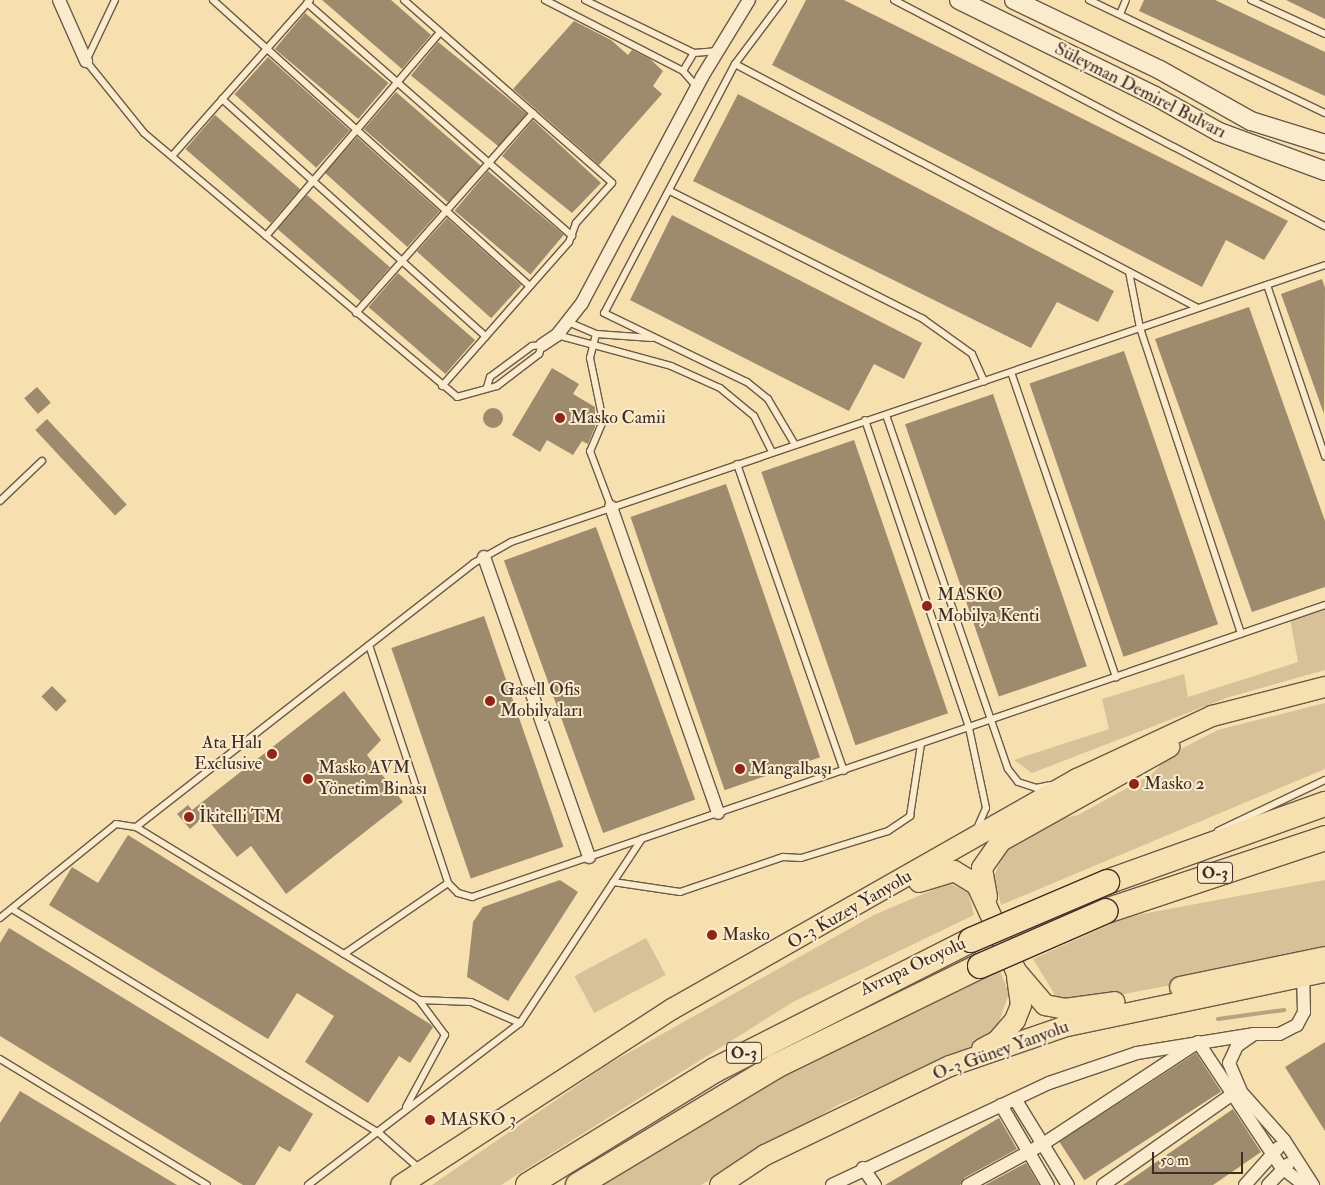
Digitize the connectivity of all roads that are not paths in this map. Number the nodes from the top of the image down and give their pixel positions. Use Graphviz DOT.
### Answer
graph roads {
  1 [pos="59,0"];
  2 [pos="115,0"];
  3 [pos="213,0"];
  4 [pos="404,0"];
  5 [pos="545,0"];
  6 [pos="585,0"];
  7 [pos="749,0"];
  8 [pos="783,0"];
  9 [pos="894,0"];
  10 [pos="958,0"];
  11 [pos="1014,0"];
  12 [pos="1089,0"];
  13 [pos="1126,0"];
  14 [pos="1251,0"];
  15 [pos="309,2"];
  16 [pos="1120,14"];
  17 [pos="440,32"];
  18 [pos="1325,34"];
  19 [pos="267,49"];
  20 [pos="718,50"];
  21 [pos="694,54"];
  22 [pos="86,61"];
  23 [pos="735,64"];
  24 [pos="683,71"];
  25 [pos="397,82"];
  26 [pos="697,87"];
  27 [pos="222,99"];
  28 [pos="1325,112"];
  29 [pos="533,114"];
  30 [pos="357,130"];
  31 [pos="1325,144"];
  32 [pos="172,156"];
  33 [pos="489,163"];
  34 [pos="1325,171"];
  35 [pos="313,181"];
  36 [pos="670,192"];
  37 [pos="447,211"];
  38 [pos="1325,226"];
  39 [pos="266,236"];
  40 [pos="572,236"];
  41 [pos="402,261"];
  42 [pos="1325,265"];
  43 [pos="1129,272"];
  44 [pos="1267,284"];
  45 [pos="530,286"];
  46 [pos="1198,308"];
  47 [pos="356,313"];
  48 [pos="568,322"];
  49 [pos="1140,328"];
  50 [pos="596,334"];
  51 [pos="557,335"];
  52 [pos="486,337"];
  53 [pos="656,338"];
  54 [pos="542,345"];
  55 [pos="591,348"];
  56 [pos="1011,372"];
  57 [pos="984,381"];
  58 [pos="442,386"];
  59 [pos="487,387"];
  60 [pos="886,414"];
  61 [pos="865,420"];
  62 [pos="794,443"];
  63 [pos="772,452"];
  64 [pos="1325,456"];
  65 [pos="42,461"];
  66 [pos="737,464"];
  67 [pos="0,501"];
  68 [pos="611,507"];
  69 [pos="484,557"];
  70 [pos="1325,605"];
  71 [pos="1242,634"];
  72 [pos="369,645"];
  73 [pos="1116,677"];
  74 [pos="1325,687"];
  75 [pos="1325,698"];
  76 [pos="987,720"];
  77 [pos="968,728"];
  78 [pos="921,744"];
  79 [pos="844,770"];
  80 [pos="1078,779"];
  81 [pos="1325,780"];
  82 [pos="1325,804"];
  83 [pos="718,813"];
  84 [pos="136,827"];
  85 [pos="1325,838"];
  86 [pos="642,839"];
  87 [pos="972,839"];
  88 [pos="1199,847"];
  89 [pos="589,857"];
  90 [pos="614,882"];
  91 [pos="448,883"];
  92 [pos="988,904"];
  93 [pos="857,907"];
  94 [pos="12,909"];
  95 [pos="0,918"];
  96 [pos="344,954"];
  97 [pos="1325,957"];
  98 [pos="1303,969"];
  99 [pos="1016,971"];
  100 [pos="1325,972"];
  101 [pos="419,1000"];
  102 [pos="520,1023"];
  103 [pos="1254,1034"];
  104 [pos="1198,1042"];
  105 [pos="0,1059"];
  106 [pos="950,1066"];
  107 [pos="1237,1094"];
  108 [pos="1015,1099"];
  109 [pos="1001,1105"];
  110 [pos="405,1110"];
  111 [pos="379,1133"];
  112 [pos="1284,1140"];
  113 [pos="1043,1144"];
  114 [pos="1029,1151"];
  115 [pos="1272,1155"];
  116 [pos="1297,1159"];
  117 [pos="1281,1167"];
  118 [pos="863,1168"];
  119 [pos="421,1170"];
  120 [pos="1254,1173"];
  121 [pos="207,1185"];
  122 [pos="308,1185"];
  123 [pos="395,1185"];
  124 [pos="401,1185"];
  125 [pos="528,1185"];
  126 [pos="578,1185"];
  127 [pos="720,1185"];
  128 [pos="832,1185"];
  129 [pos="875,1185"];
  130 [pos="968,1185"];
  131 [pos="1048,1185"];
  132 [pos="1068,1185"];
  133 [pos="1103,1185"];
  134 [pos="1237,1185"];
  135 [pos="1245,1185"];
  136 [pos="1268,1185"];
  137 [pos="1304,1185"];
  138 [pos="1313,1185"];
  1 -- 22 [label="street"];
  2 -- 22 [label="lane"];
  3 -- 19 [label="lane"];
  4 -- 17 [label="lane"];
  5 -- 24 [label="lane"];
  6 -- 21 [label="lane"];
  7 -- 20 [label="street"];
  8 -- 23 [label="lane"];
  9 -- 38 [label="lane"];
  10 -- 34 [label="main road, Süleyman Demirel Bulvarı"];
  11 -- 31 [label="main road, Süleyman Demirel Bulvarı"];
  12 -- 16 [label="lane"];
  13 -- 16 [label="lane"];
  14 -- 18 [label="lane"];
  15 -- 19 [label="lane"];
  15 -- 25 [label="lane"];
  16 -- 28 [label="lane"];
  17 -- 25 [label="lane"];
  17 -- 29 [label="lane"];
  19 -- 27 [label="lane"];
  19 -- 30 [label="lane"];
  20 -- 21 [label="lane"];
  20 -- 26 [label="street"];
  21 -- 24 [label="lane"];
  22 -- 32 [label="lane"];
  23 -- 36 [label="lane"];
  23 -- 43 [label="lane"];
  24 -- 26 [label="lane"];
  25 -- 30 [label="lane"];
  25 -- 33 [label="lane"];
  26 -- 48 [label="street"];
  27 -- 32 [label="lane"];
  27 -- 35 [label="lane"];
  29 -- 33 [label="lane"];
  29 -- 40 [label="lane"];
  30 -- 35 [label="lane"];
  30 -- 37 [label="lane"];
  32 -- 39 [label="lane"];
  33 -- 37 [label="lane"];
  33 -- 40 [label="lane"];
  35 -- 39 [label="lane"];
  35 -- 41 [label="lane"];
  36 -- 53 [label="lane"];
  36 -- 57 [label="lane"];
  37 -- 41 [label="lane"];
  37 -- 45 [label="lane"];
  39 -- 47 [label="lane"];
  40 -- 45 [label="lane"];
  41 -- 47 [label="lane"];
  41 -- 52 [label="lane"];
  42 -- 44 [label="lane"];
  43 -- 46 [label="lane"];
  43 -- 49 [label="lane"];
  44 -- 46 [label="lane"];
  44 -- 64 [label="lane"];
  45 -- 52 [label="lane"];
  46 -- 49 [label="lane"];
  47 -- 58 [label="lane"];
  48 -- 50 [label="lane"];
  48 -- 51 [label="street"];
  49 -- 56 [label="lane"];
  49 -- 71 [label="lane"];
  50 -- 53 [label="lane"];
  50 -- 55 [label="lane"];
  51 -- 54 [label="street"];
  51 -- 55 [label="lane"];
  52 -- 58 [label="lane"];
  53 -- 62 [label="lane"];
  54 -- 59 [label="lane"];
  54 -- 59 [label="lane"];
  55 -- 63 [label="lane"];
  55 -- 68 [label="lane"];
  56 -- 57 [label="lane"];
  56 -- 73 [label="lane"];
  57 -- 60 [label="lane"];
  58 -- 59 [label="lane"];
  60 -- 61 [label="lane"];
  60 -- 76 [label="lane"];
  61 -- 62 [label="lane"];
  61 -- 77 [label="lane"];
  62 -- 63 [label="lane"];
  63 -- 66 [label="lane"];
  65 -- 67 [label="lane"];
  66 -- 68 [label="lane"];
  66 -- 79 [label="lane"];
  68 -- 69 [label="lane"];
  68 -- 83 [label="street"];
  69 -- 72 [label="lane"];
  69 -- 89 [label="street"];
  70 -- 71 [label="lane"];
  71 -- 73 [label="lane"];
  72 -- 84 [label="lane"];
  72 -- 91 [label="lane"];
  73 -- 76 [label="lane"];
  74 -- 80 [label="main road, O-3 Kuzey Yanyolu"];
  75 -- 92 [label="main road"];
  76 -- 77 [label="lane"];
  76 -- 80 [label="lane"];
  77 -- 78 [label="lane"];
  77 -- 87 [label="lane"];
  78 -- 79 [label="lane"];
  78 -- 90 [label="lane"];
  79 -- 83 [label="lane"];
  80 -- 87 [label="main road, O-3 Kuzey Yanyolu"];
  81 -- 88 [label="lane"];
  82 -- 88 [label="highway, Avrupa Otoyolu / O-3"];
  83 -- 86 [label="lane"];
  84 -- 94 [label="lane"];
  84 -- 96 [label="lane"];
  85 -- 126 [label="highway, Avrupa Otoyolu / O-3, bridge"];
  86 -- 89 [label="lane"];
  86 -- 90 [label="lane"];
  87 -- 93 [label="main road, O-3 Kuzey Yanyolu"];
  88 -- 125 [label="highway, Avrupa Otoyolu / O-3, bridge"];
  89 -- 91 [label="lane"];
  90 -- 102 [label="lane"];
  91 -- 96 [label="lane"];
  92 -- 93 [label="main road"];
  92 -- 99 [label="main road, O-3 Güney Yanyolu"];
  93 -- 119 [label="main road, O-3 Kuzey Yanyolu"];
  94 -- 95 [label="lane"];
  94 -- 111 [label="lane"];
  96 -- 101 [label="lane"];
  97 -- 98 [label="main road"];
  98 -- 99 [label="main road, O-3 Güney Yanyolu"];
  98 -- 100 [label="main road"];
  98 -- 103 [label="street"];
  98 -- 106 [label="main road, O-3 Güney Yanyolu"];
  99 -- 106 [label="main road"];
  101 -- 102 [label="lane"];
  101 -- 110 [label="lane"];
  102 -- 110 [label="lane"];
  103 -- 104 [label="street"];
  103 -- 107 [label="street"];
  104 -- 107 [label="street"];
  104 -- 108 [label="street"];
  104 -- 113 [label="street"];
  105 -- 121 [label="lane"];
  106 -- 127 [label="main road, O-3 Güney Yanyolu"];
  107 -- 112 [label="street"];
  107 -- 115 [label="street"];
  107 -- 133 [label="street"];
  108 -- 109 [label="street"];
  108 -- 113 [label="street"];
  109 -- 114 [label="street"];
  109 -- 118 [label="street"];
  110 -- 111 [label="lane"];
  111 -- 119 [label="lane"];
  111 -- 122 [label="lane"];
  112 -- 115 [label="street"];
  112 -- 116 [label="street"];
  113 -- 114 [label="street"];
  113 -- 132 [label="street"];
  114 -- 130 [label="street"];
  114 -- 131 [label="street"];
  115 -- 117 [label="street"];
  115 -- 120 [label="street"];
  116 -- 117 [label="street"];
  116 -- 138 [label="street"];
  117 -- 136 [label="street"];
  117 -- 137 [label="street"];
  118 -- 128 [label="street"];
  118 -- 129 [label="street"];
  119 -- 123 [label="main road"];
  119 -- 124 [label="main road, O-3 Kuzey Yanyolu"];
  120 -- 134 [label="street"];
  120 -- 135 [label="street"];
}
